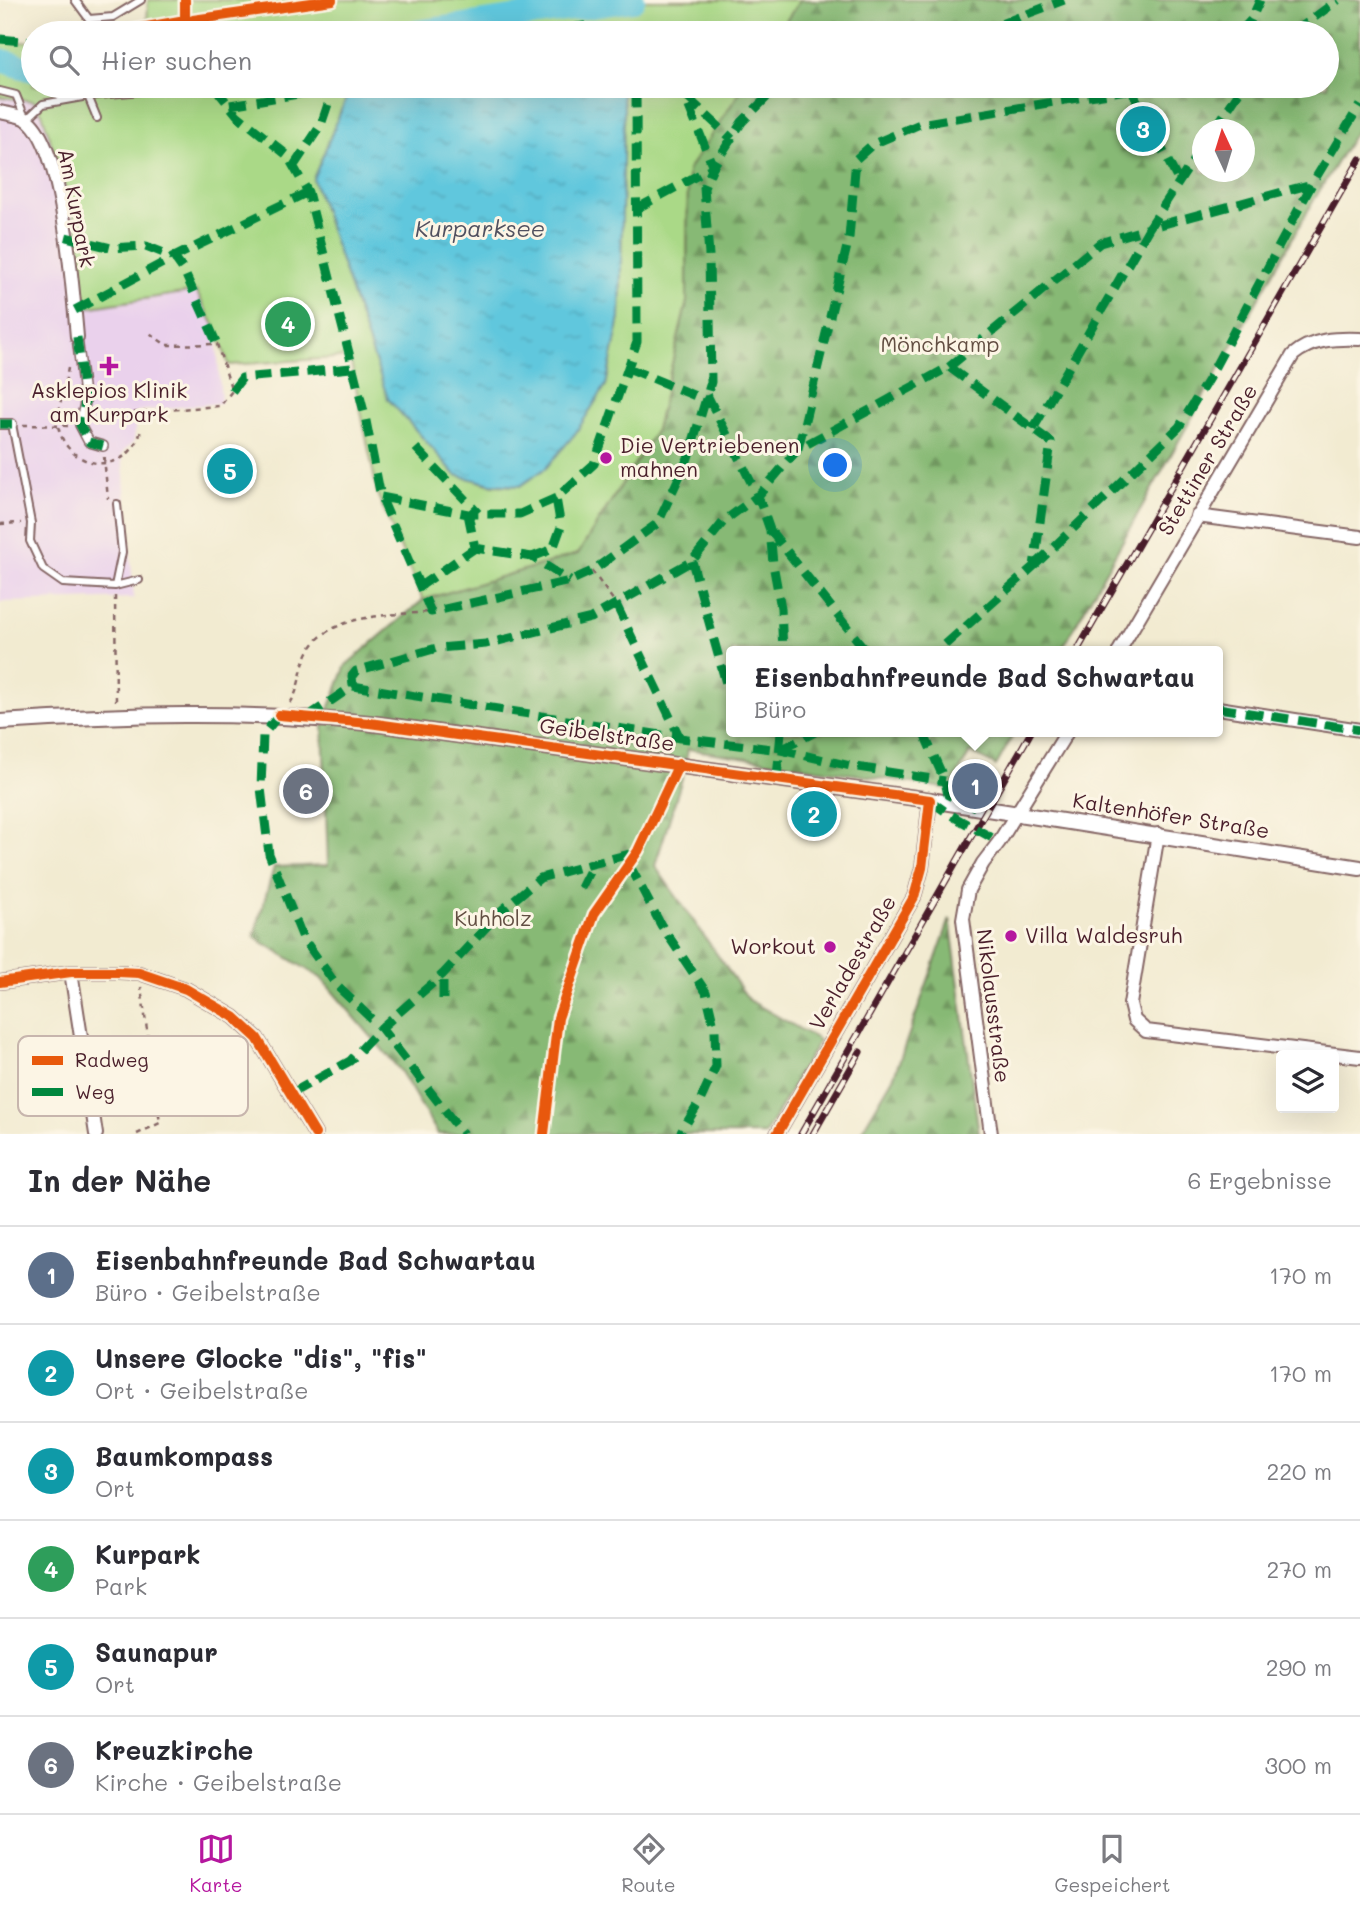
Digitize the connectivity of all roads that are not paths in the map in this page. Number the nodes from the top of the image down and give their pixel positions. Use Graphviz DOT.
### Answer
graph roads {
  1 [pos="75,0"];
  2 [pos="141,0"];
  3 [pos="0,91"];
  4 [pos="77,98"];
  5 [pos="89,98"];
  6 [pos="0,112"];
  7 [pos="97,118"];
  8 [pos="26,120"];
  9 [pos="1358,336"];
  10 [pos="78,337"];
  11 [pos="0,424"];
  12 [pos="12,424"];
  13 [pos="104,451"];
  14 [pos="117,504"];
  15 [pos="1196,516"];
  16 [pos="1360,537"];
  17 [pos="139,580"];
  18 [pos="115,586"];
  19 [pos="1122,646"];
  20 [pos="1223,709"];
  21 [pos="0,722"];
  22 [pos="1360,730"];
  23 [pos="1064,737"];
  24 [pos="930,800"];
  25 [pos="975,807"];
  26 [pos="1017,813"];
  27 [pos="1158,834"];
  28 [pos="1360,868"];
  29 [pos="71,972"];
  30 [pos="0,982"];
  31 [pos="81,1036"];
  32 [pos="1360,1057"];
  33 [pos="93,1116"];
  34 [pos="96,1134"];
  35 [pos="315,1134"];
  36 [pos="777,1134"];
  37 [pos="990,1134"];
  1 -- 2 [label="lane"];
  3 -- 8 [label="lane"];
  4 -- 8 [label="lane"];
  5 -- 7 [label="lane"];
  6 -- 8 [label="street"];
  8 -- 10 [label="street, Am Kurpark"];
  9 -- 15 [label="street, Stettiner Straße"];
  10 -- 13 [label="street"];
  11 -- 12 [label="street"];
  12 -- 18 [label="lane"];
  14 -- 18 [label="lane"];
  15 -- 16 [label="street"];
  15 -- 19 [label="street, Stettiner Straße"];
  17 -- 18 [label="lane"];
  20 -- 22 [label="street"];
  21 -- 24 [label="street, Geibelstraße"];
  23 -- 26 [label="street"];
  24 -- 25 [label="street, Geibelstraße"];
  24 -- 36 [label="street, Verladestraße"];
  25 -- 26 [label="street, Kaltenhöfer Straße"];
  26 -- 27 [label="street, Kaltenhöfer Straße"];
  26 -- 37 [label="street, Nikolausstraße"];
  27 -- 28 [label="street, Kaltenhöfer Straße"];
  27 -- 32 [label="street"];
  29 -- 30 [label="street"];
  29 -- 31 [label="street"];
  29 -- 35 [label="street"];
  33 -- 34 [label="street"];
}
